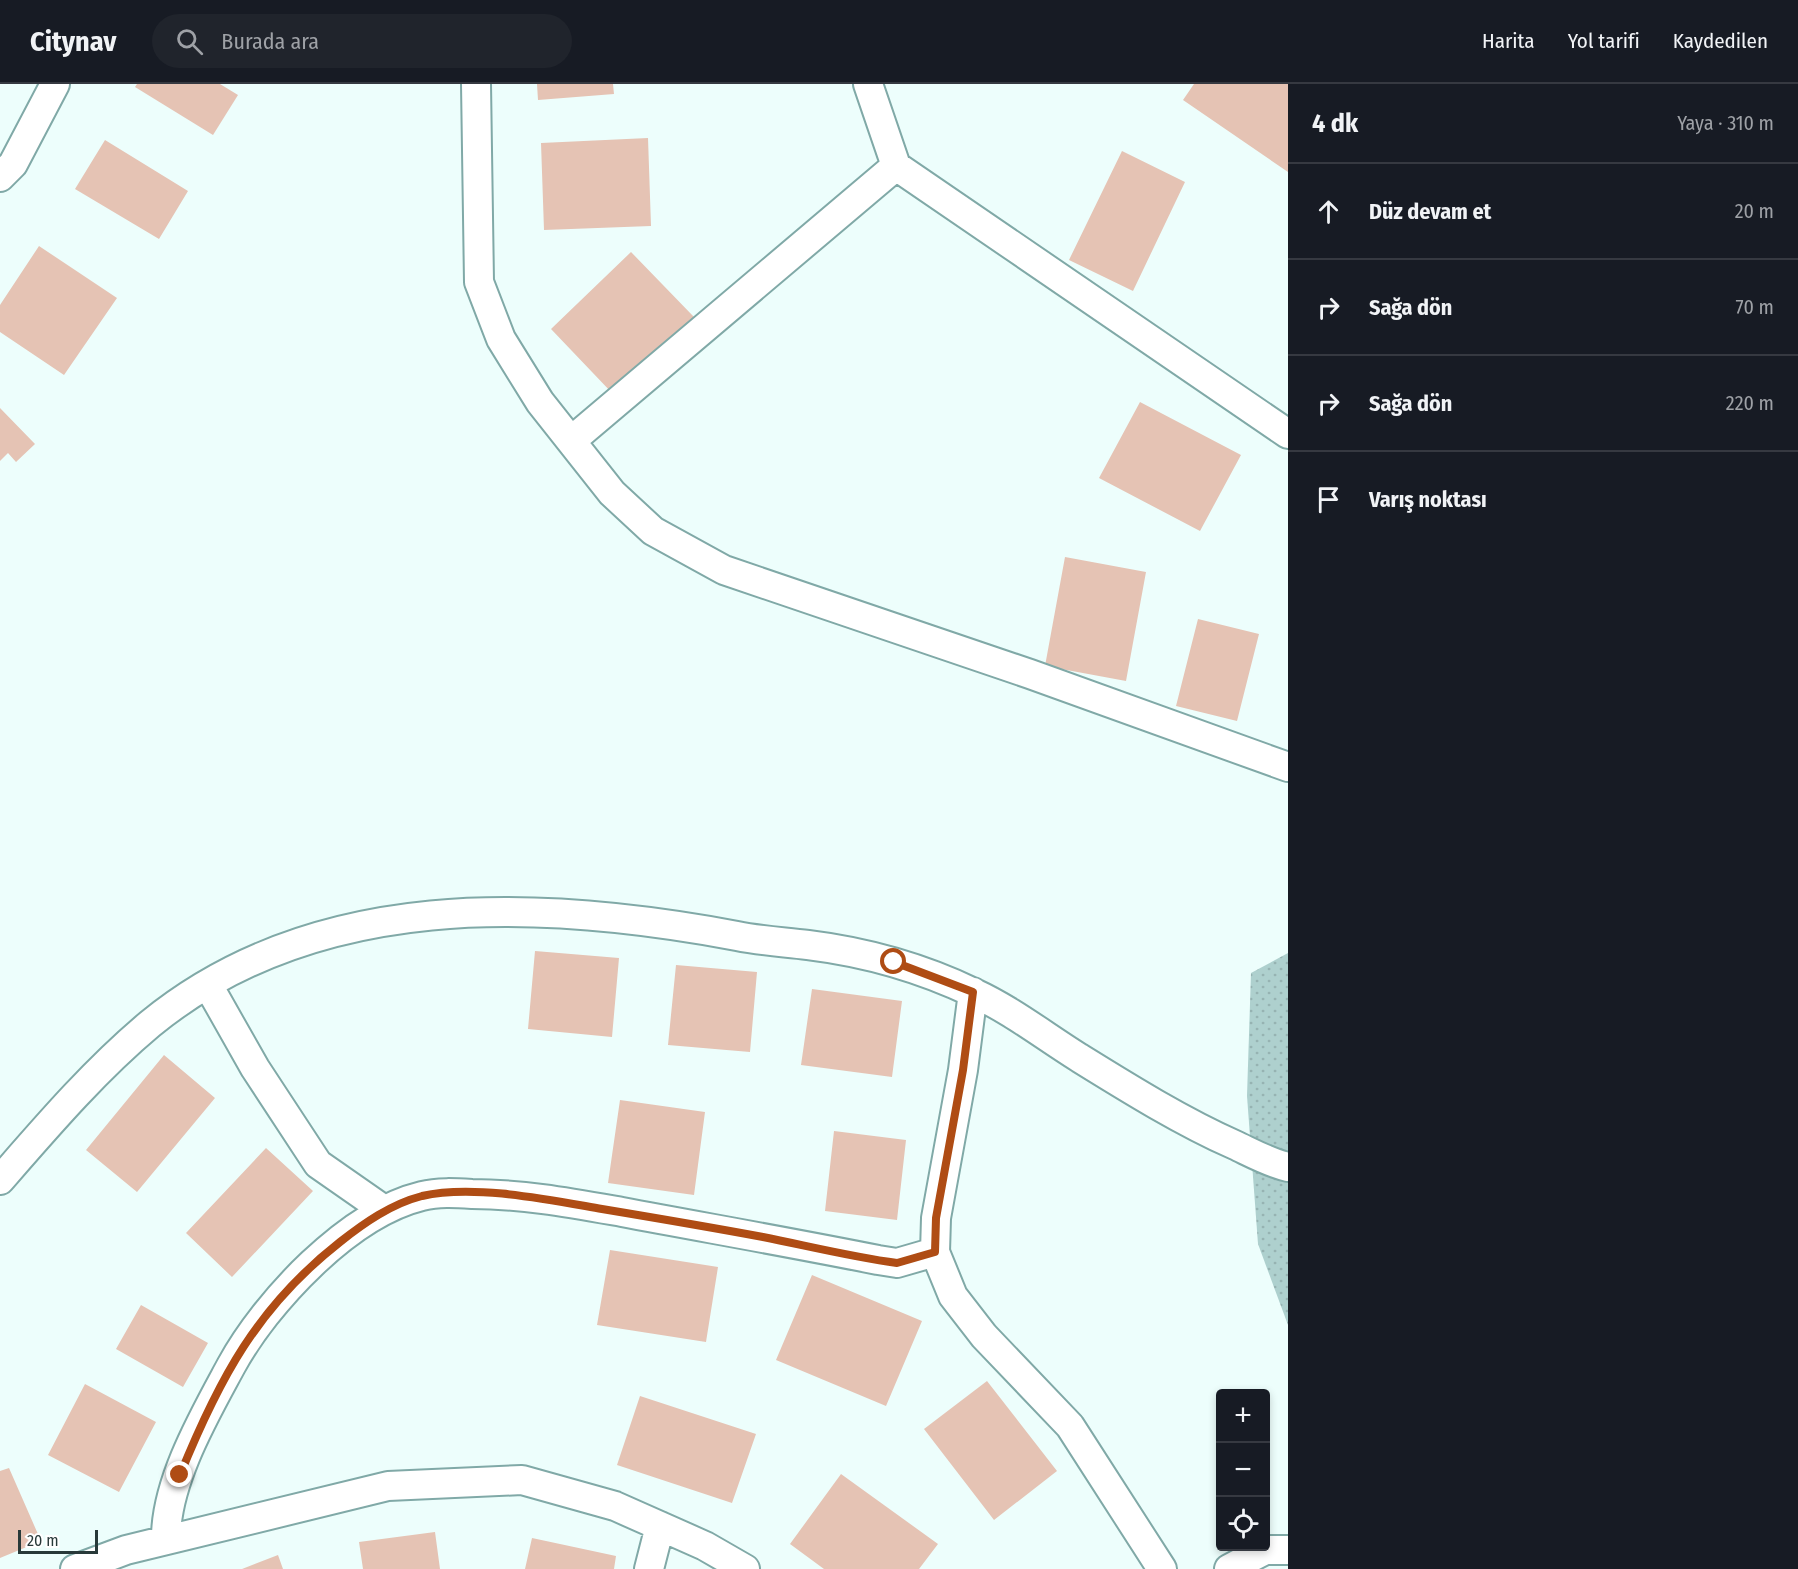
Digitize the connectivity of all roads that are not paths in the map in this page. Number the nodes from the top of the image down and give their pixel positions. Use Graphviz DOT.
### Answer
graph roads {
  1 [pos="55,84"];
  2 [pos="476,84"];
  3 [pos="868,84"];
  4 [pos="4,164"];
  5 [pos="896,166"];
  6 [pos="1288,434"];
  7 [pos="572,441"];
  8 [pos="1288,767"];
  9 [pos="208,984"];
  10 [pos="973,992"];
  11 [pos="1288,1167"];
  12 [pos="0,1180"];
  13 [pos="384,1210"];
  14 [pos="935,1252"];
  15 [pos="660,1526"];
  16 [pos="166,1540"];
  17 [pos="1288,1550"];
  18 [pos="75,1569"];
  19 [pos="649,1569"];
  20 [pos="745,1569"];
  21 [pos="1162,1569"];
  22 [pos="1229,1569"];
  1 -- 4 [label="street"];
  2 -- 7 [label="street"];
  3 -- 5 [label="street"];
  5 -- 6 [label="street"];
  5 -- 7 [label="street"];
  7 -- 8 [label="street"];
  9 -- 10 [label="street"];
  9 -- 12 [label="street"];
  9 -- 13 [label="street"];
  10 -- 11 [label="street"];
  10 -- 14 [label="street"];
  13 -- 14 [label="street"];
  13 -- 16 [label="street"];
  14 -- 21 [label="street"];
  15 -- 16 [label="street"];
  15 -- 19 [label="street"];
  15 -- 20 [label="street"];
  16 -- 18 [label="street"];
  17 -- 22 [label="street"];
}
